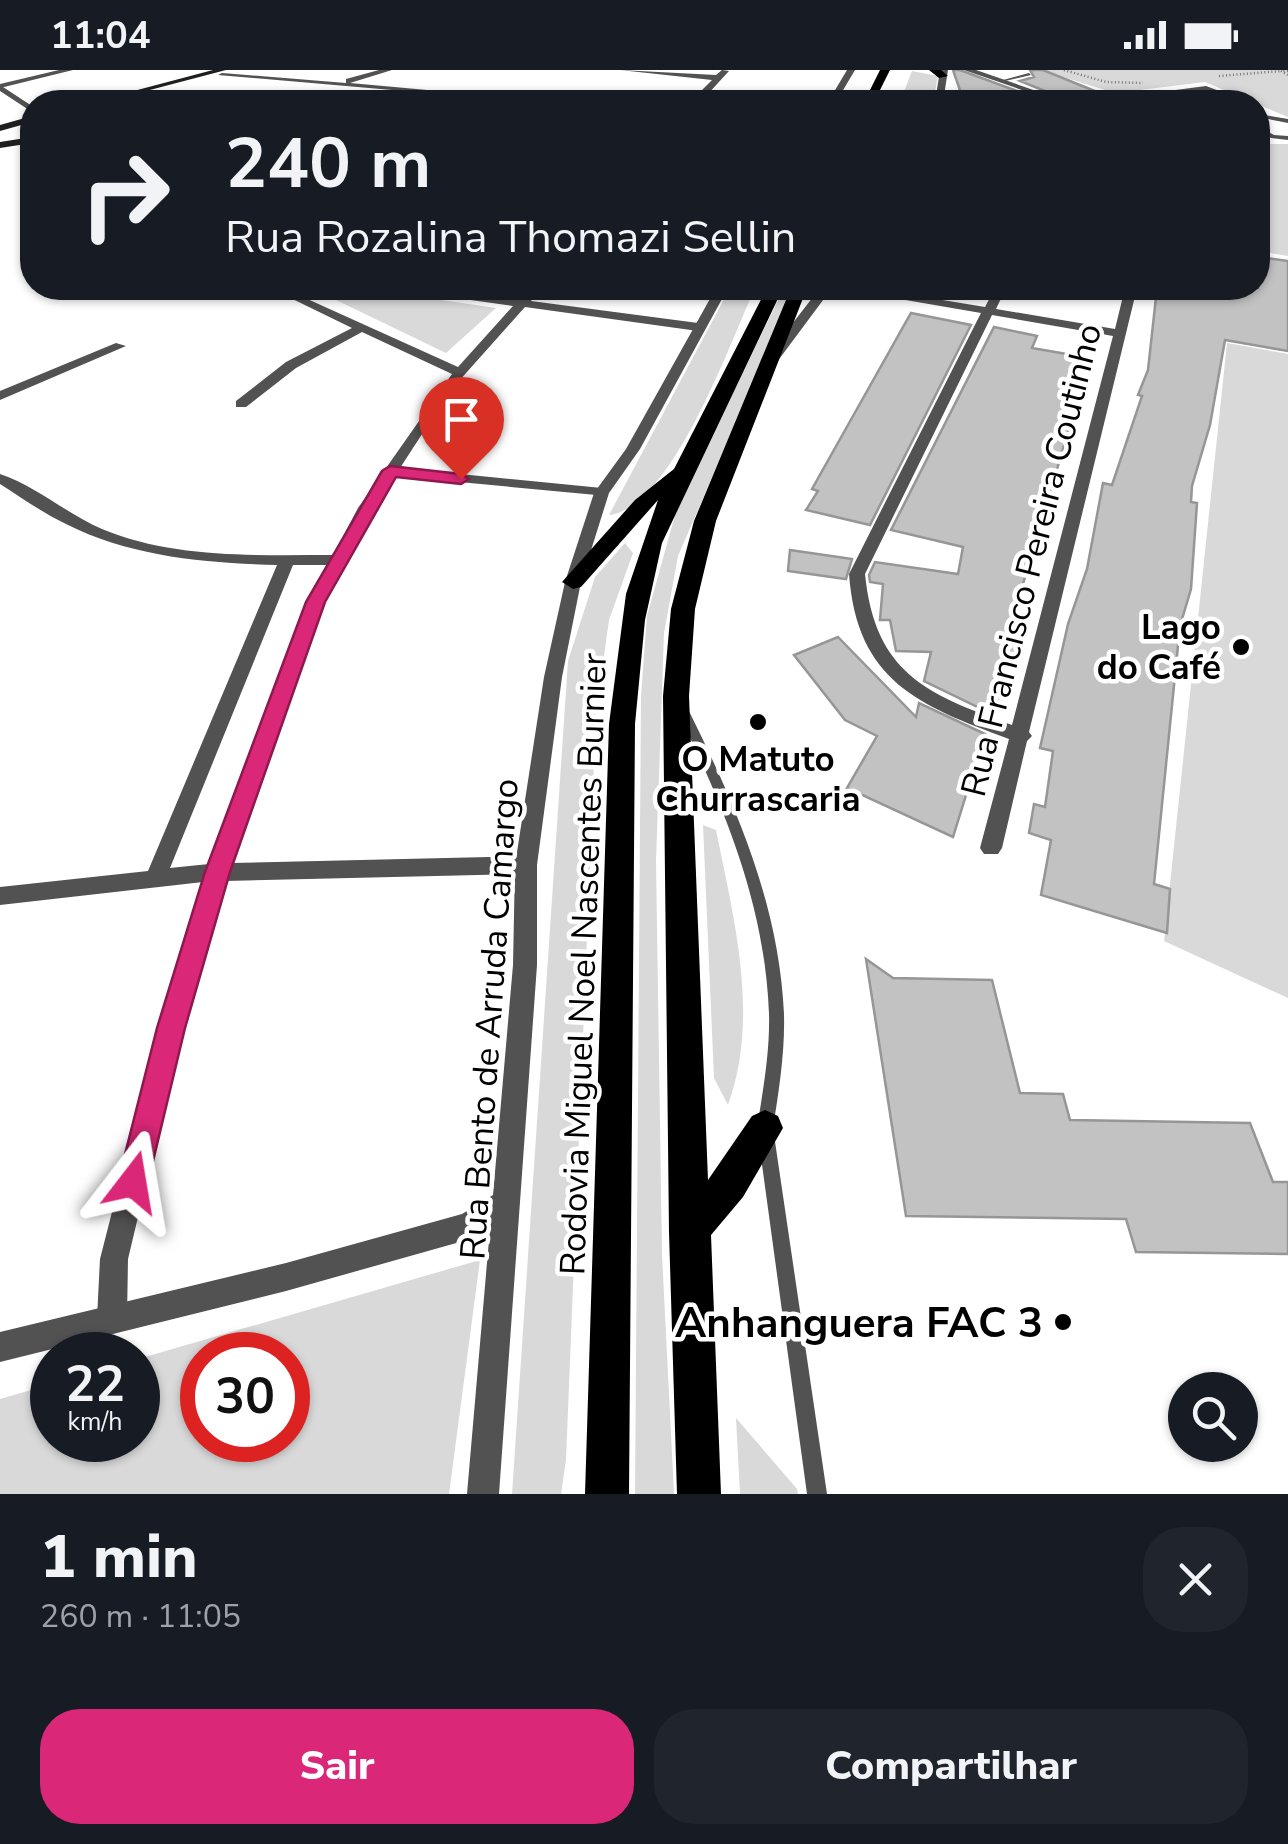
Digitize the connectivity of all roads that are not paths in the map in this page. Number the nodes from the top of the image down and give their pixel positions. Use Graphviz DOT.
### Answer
graph roads {
  1 [pos="69,70"];
  2 [pos="242,70"];
  3 [pos="388,70"];
  4 [pos="624,70"];
  5 [pos="968,70"];
  6 [pos="222,73"];
  7 [pos="723,74"];
  8 [pos="1029,74"];
  9 [pos="1005,80"];
  10 [pos="338,84"];
  11 [pos="0,87"];
  12 [pos="148,90"];
  13 [pos="167,90"];
  14 [pos="407,90"];
  15 [pos="1032,90"];
  16 [pos="1172,90"];
  17 [pos="1212,90"];
  18 [pos="301,300"];
  19 [pos="525,300"];
  20 [pos="551,300"];
  21 [pos="715,300"];
  22 [pos="770,300"];
  23 [pos="808,300"];
  24 [pos="930,300"];
  25 [pos="994,300"];
  26 [pos="1127,300"];
  27 [pos="989,310"];
  28 [pos="698,327"];
  29 [pos="361,328"];
  30 [pos="1116,333"];
  31 [pos="120,346"];
  32 [pos="460,373"];
  33 [pos="0,396"];
  34 [pos="241,404"];
  35 [pos="688,464"];
  36 [pos="390,471"];
  37 [pos="0,478"];
  38 [pos="602,493"];
  39 [pos="287,560"];
  40 [pos="338,560"];
  41 [pos="573,582"];
  42 [pos="676,696"];
  43 [pos="1022,736"];
  44 [pos="991,848"];
  45 [pos="526,865"];
  46 [pos="217,872"];
  47 [pos="156,877"];
  48 [pos="0,896"];
  49 [pos="765,1128"];
  50 [pos="508,1202"];
  51 [pos="688,1232"];
  52 [pos="112,1318"];
  53 [pos="0,1347"];
  54 [pos="483,1494"];
  55 [pos="607,1494"];
  56 [pos="699,1494"];
  57 [pos="818,1494"];
  1 -- 11 [label="street"];
  2 -- 6 [label="main road"];
  3 -- 10 [label="street"];
  4 -- 7 [label="street"];
  5 -- 9 [label="street"];
  6 -- 10 [label="street"];
  6 -- 12 [label="main road"];
  6 -- 13 [label="main road"];
  8 -- 9 [label="lane"];
  9 -- 15 [label="street"];
  10 -- 14 [label="street"];
  16 -- 17 [label="lane"];
  18 -- 29 [label="street"];
  19 -- 32 [label="street"];
  20 -- 28 [label="street"];
  21 -- 28 [label="street, Rua Bento de Arruda Camargo"];
  22 -- 35 [label="highway, Rodovia Miguel Noel Nascentes Burnier"];
  23 -- 42 [label="highway"];
  24 -- 27 [label="street"];
  25 -- 27 [label="street"];
  26 -- 30 [label="street, Rua Francisco Pereira Coutinho"];
  27 -- 30 [label="street"];
  27 -- 43 [label="street"];
  28 -- 38 [label="street, Rua Bento de Arruda Camargo"];
  29 -- 32 [label="street"];
  29 -- 34 [label="street"];
  30 -- 43 [label="street, Rua Francisco Pereira Coutinho"];
  31 -- 33 [label="street"];
  32 -- 36 [label="street"];
  35 -- 41 [label="highway"];
  35 -- 55 [label="highway, Rodovia Miguel Noel Nascentes Burnier"];
  36 -- 38 [label="street"];
  36 -- 40 [label="street"];
  37 -- 39 [label="street"];
  38 -- 41 [label="street, Rua Bento de Arruda Camargo"];
  39 -- 40 [label="street"];
  39 -- 47 [label="street"];
  40 -- 46 [label="street"];
  41 -- 45 [label="street, Rua Bento de Arruda Camargo"];
  42 -- 49 [label="lane"];
  42 -- 51 [label="highway"];
  43 -- 44 [label="street, Rua Francisco Pereira Coutinho"];
  45 -- 46 [label="street"];
  45 -- 50 [label="street, Rua Bento de Arruda Camargo"];
  46 -- 47 [label="street"];
  46 -- 52 [label="street"];
  47 -- 48 [label="street"];
  49 -- 51 [label="highway"];
  49 -- 57 [label="lane"];
  50 -- 52 [label="street"];
  50 -- 54 [label="street, Rua Bento de Arruda Camargo"];
  51 -- 56 [label="highway"];
  52 -- 53 [label="street"];
}
